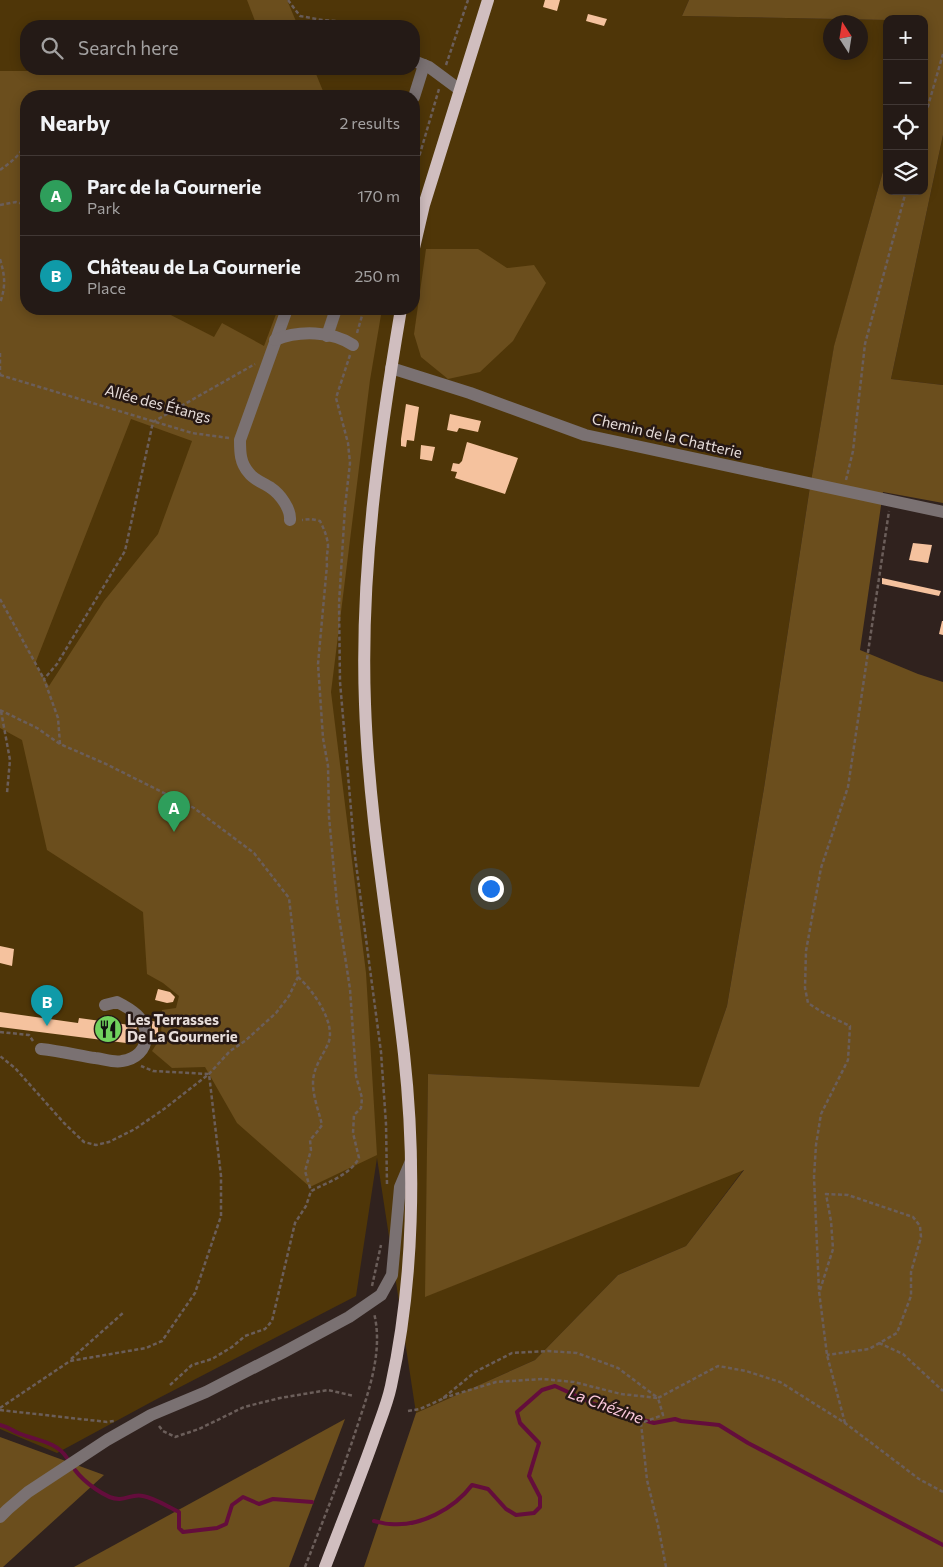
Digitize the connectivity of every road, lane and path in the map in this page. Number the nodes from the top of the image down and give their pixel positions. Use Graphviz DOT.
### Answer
graph roads {
  1 [pos="288,0"];
  2 [pos="488,0"];
  3 [pos="322,20"];
  4 [pos="943,54"];
  5 [pos="420,63"];
  6 [pos="417,75"];
  7 [pos="415,90"];
  8 [pos="460,90"];
  9 [pos="928,106"];
  10 [pos="20,153"];
  11 [pos="0,170"];
  12 [pos="905,195"];
  13 [pos="20,203"];
  14 [pos="0,206"];
  15 [pos="420,222"];
  16 [pos="0,260"];
  17 [pos="0,302"];
  18 [pos="285,315"];
  19 [pos="334,315"];
  20 [pos="362,315"];
  21 [pos="400,315"];
  22 [pos="327,336"];
  23 [pos="275,340"];
  24 [pos="353,345"];
  25 [pos="0,353"];
  26 [pos="270,355"];
  27 [pos="391,368"];
  28 [pos="0,375"];
  29 [pos="153,422"];
  30 [pos="240,440"];
  31 [pos="844,492"];
  32 [pos="890,502"];
  33 [pos="943,512"];
  34 [pos="290,520"];
  35 [pos="0,599"];
  36 [pos="44,678"];
  37 [pos="0,711"];
  38 [pos="60,744"];
  39 [pos="7,793"];
  40 [pos="298,977"];
  41 [pos="105,1005"];
  42 [pos="0,1032"];
  43 [pos="41,1049"];
  44 [pos="0,1056"];
  45 [pos="127,1060"];
  46 [pos="209,1074"];
  47 [pos="411,1161"];
  48 [pos="387,1189"];
  49 [pos="311,1191"];
  50 [pos="382,1237"];
  51 [pos="819,1291"];
  52 [pos="372,1302"];
  53 [pos="123,1313"];
  54 [pos="879,1344"];
  55 [pos="827,1355"];
  56 [pos="70,1360"];
  57 [pos="170,1385"];
  58 [pos="943,1391"];
  59 [pos="354,1396"];
  60 [pos="658,1398"];
  61 [pos="442,1399"];
  62 [pos="0,1409"];
  63 [pos="408,1411"];
  64 [pos="150,1415"];
  65 [pos="115,1421"];
  66 [pos="844,1423"];
  67 [pos="943,1492"];
  68 [pos="0,1517"];
  69 [pos="305,1567"];
  70 [pos="326,1567"];
  71 [pos="666,1567"];
  1 -- 3 [label="path"];
  2 -- 8 [label="main road"];
  4 -- 9 [label="path"];
  5 -- 8 [label="street"];
  6 -- 7 [label="street"];
  8 -- 15 [label="main road"];
  10 -- 11 [label="path"];
  12 -- 31 [label="path"];
  13 -- 14 [label="path"];
  16 -- 17 [label="path"];
  18 -- 23 [label="street"];
  19 -- 22 [label="street"];
  20 -- 24 [label="path"];
  21 -- 27 [label="main road"];
  22 -- 23 [label="street"];
  22 -- 24 [label="street"];
  23 -- 26 [label="street"];
  24 -- 48 [label="path"];
  25 -- 28 [label="path"];
  26 -- 29 [label="path"];
  26 -- 30 [label="street"];
  27 -- 31 [label="street, Chemin de la Chatterie"];
  27 -- 47 [label="main road"];
  28 -- 29 [label="path, Allée des Étangs"];
  29 -- 30 [label="path, Allée des Étangs"];
  29 -- 36 [label="path"];
  30 -- 34 [label="street"];
  31 -- 32 [label="street, Chemin de la Chatterie"];
  32 -- 33 [label="street, Chemin de la Chatterie"];
  32 -- 51 [label="path"];
  34 -- 49 [label="path"];
  35 -- 36 [label="path"];
  36 -- 38 [label="path"];
  37 -- 38 [label="path"];
  37 -- 39 [label="path"];
  38 -- 40 [label="path"];
  40 -- 46 [label="path"];
  40 -- 49 [label="path"];
  41 -- 45 [label="street"];
  42 -- 43 [label="path"];
  43 -- 45 [label="street"];
  44 -- 46 [label="path"];
  45 -- 46 [label="path"];
  46 -- 56 [label="path"];
  47 -- 52 [label="street"];
  47 -- 70 [label="main road"];
  49 -- 57 [label="path"];
  50 -- 52 [label="path"];
  51 -- 54 [label="path"];
  51 -- 55 [label="path"];
  52 -- 64 [label="street"];
  52 -- 69 [label="path"];
  53 -- 56 [label="path"];
  54 -- 55 [label="path"];
  54 -- 58 [label="path"];
  55 -- 66 [label="path"];
  56 -- 62 [label="path"];
  59 -- 64 [label="path"];
  60 -- 61 [label="path"];
  60 -- 61 [label="path"];
  60 -- 66 [label="path"];
  60 -- 71 [label="path"];
  61 -- 63 [label="path"];
  62 -- 65 [label="path"];
  64 -- 68 [label="street"];
  66 -- 67 [label="path"];
}
